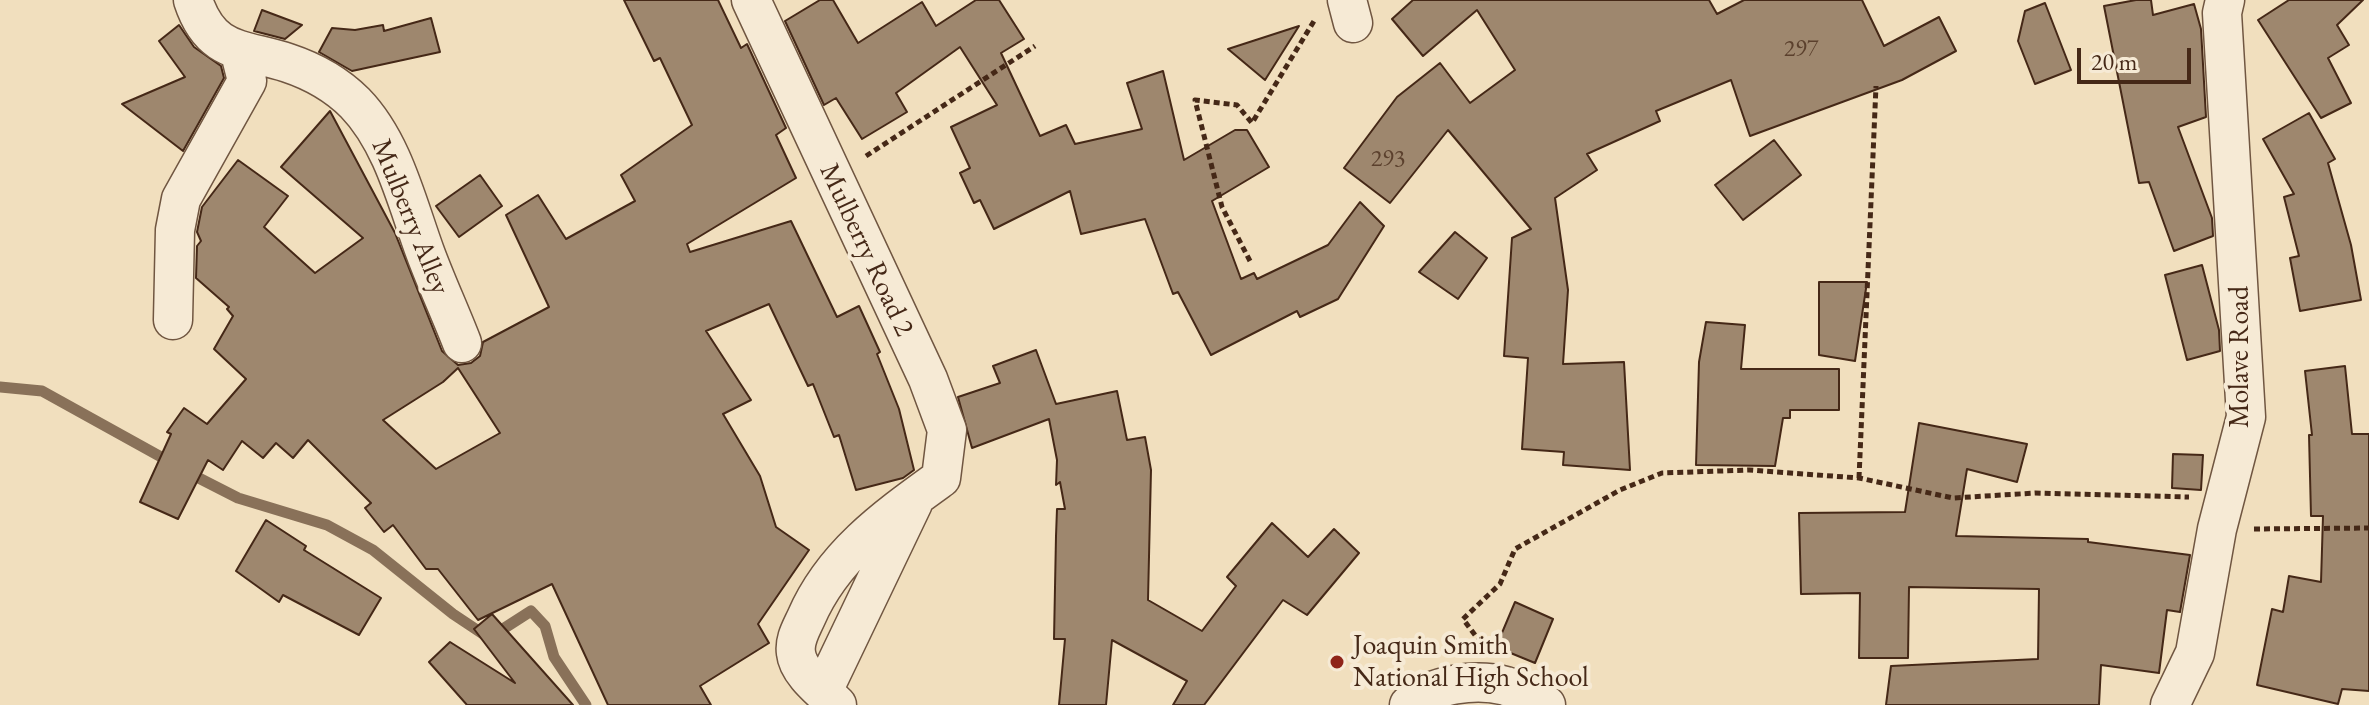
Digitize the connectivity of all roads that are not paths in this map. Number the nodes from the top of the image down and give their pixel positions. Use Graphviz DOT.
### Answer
graph roads {
  1 [pos="193,0"];
  2 [pos="751,0"];
  3 [pos="2225,0"];
  4 [pos="240,53"];
  5 [pos="173,320"];
  6 [pos="462,343"];
  7 [pos="830,698"];
  8 [pos="1409,705"];
  9 [pos="1546,705"];
  10 [pos="2170,705"];
  1 -- 4 [label="street, Mulberry Alley"];
  2 -- 7 [label="street, Mulberry Road 2"];
  3 -- 10 [label="street, Molave Road"];
  4 -- 5 [label="street"];
  4 -- 6 [label="street, Mulberry Alley"];
  8 -- 9 [label="street"];
}
